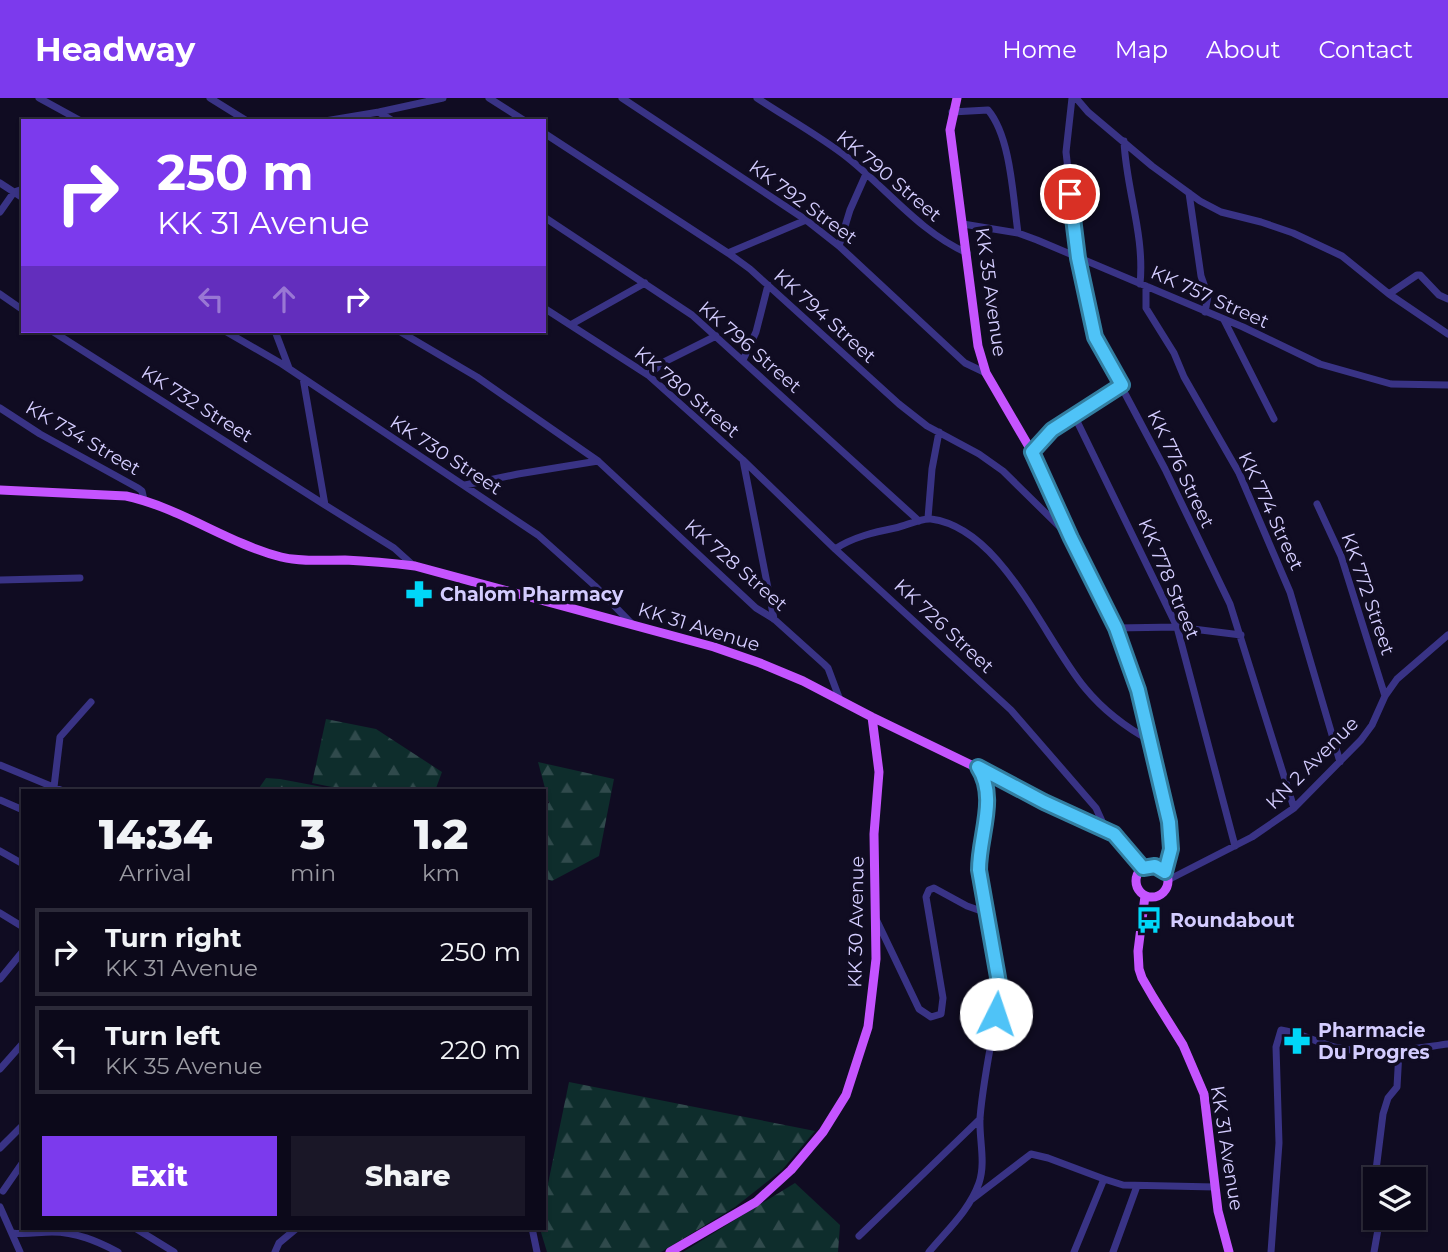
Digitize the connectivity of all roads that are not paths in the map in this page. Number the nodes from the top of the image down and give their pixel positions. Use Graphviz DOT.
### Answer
graph roads {
  1 [pos="39,98"];
  2 [pos="210,98"];
  3 [pos="443,98"];
  4 [pos="489,98"];
  5 [pos="622,98"];
  6 [pos="757,98"];
  7 [pos="957,98"];
  8 [pos="1074,98"];
  9 [pos="379,112"];
  10 [pos="952,112"];
  11 [pos="77,119"];
  12 [pos="244,119"];
  13 [pos="337,119"];
  14 [pos="390,119"];
  15 [pos="522,119"];
  16 [pos="546,134"];
  17 [pos="1124,141"];
  18 [pos="866,174"];
  19 [pos="0,183"];
  20 [pos="21,190"];
  21 [pos="14,192"];
  22 [pos="1189,192"];
  23 [pos="21,197"];
  24 [pos="0,212"];
  25 [pos="546,218"];
  26 [pos="806,220"];
  27 [pos="963,224"];
  28 [pos="1018,233"];
  29 [pos="839,246"];
  30 [pos="728,253"];
  31 [pos="967,253"];
  32 [pos="1078,258"];
  33 [pos="645,283"];
  34 [pos="768,285"];
  35 [pos="1143,285"];
  36 [pos="0,294"];
  37 [pos="1389,294"];
  38 [pos="1448,299"];
  39 [pos="21,309"];
  40 [pos="546,309"];
  41 [pos="1205,312"];
  42 [pos="1224,320"];
  43 [pos="572,324"];
  44 [pos="55,333"];
  45 [pos="228,333"];
  46 [pos="276,333"];
  47 [pos="402,333"];
  48 [pos="1448,334"];
  49 [pos="716,336"];
  50 [pos="743,360"];
  51 [pos="289,369"];
  52 [pos="986,373"];
  53 [pos="648,375"];
  54 [pos="303,379"];
  55 [pos="1122,385"];
  56 [pos="1448,385"];
  57 [pos="0,408"];
  58 [pos="1074,415"];
  59 [pos="1274,419"];
  60 [pos="939,432"];
  61 [pos="1032,452"];
  62 [pos="743,460"];
  63 [pos="598,461"];
  64 [pos="465,485"];
  65 [pos="0,490"];
  66 [pos="144,500"];
  67 [pos="1317,504"];
  68 [pos="325,505"];
  69 [pos="924,520"];
  70 [pos="1071,538"];
  71 [pos="835,549"];
  72 [pos="415,566"];
  73 [pos="79,578"];
  74 [pos="0,580"];
  75 [pos="774,619"];
  76 [pos="633,625"];
  77 [pos="1177,627"];
  78 [pos="1116,628"];
  79 [pos="1241,635"];
  80 [pos="1448,635"];
  81 [pos="1385,696"];
  82 [pos="839,700"];
  83 [pos="91,702"];
  84 [pos="872,717"];
  85 [pos="1151,741"];
  86 [pos="1340,762"];
  87 [pos="0,765"];
  88 [pos="978,767"];
  89 [pos="54,787"];
  90 [pos="58,789"];
  91 [pos="0,800"];
  92 [pos="1294,808"];
  93 [pos="21,809"];
  94 [pos="1107,830"];
  95 [pos="1235,846"];
  96 [pos="0,851"];
  97 [pos="21,863"];
  98 [pos="1143,868"];
  99 [pos="1166,876"];
  100 [pos="1145,896"];
  101 [pos="0,914"];
  102 [pos="987,914"];
  103 [pos="874,915"];
  104 [pos="21,926"];
  105 [pos="21,953"];
  106 [pos="0,979"];
  107 [pos="1448,1044"];
  108 [pos="21,1045"];
  109 [pos="1399,1051"];
  110 [pos="0,1069"];
  111 [pos="980,1119"];
  112 [pos="21,1127"];
  113 [pos="0,1148"];
  114 [pos="21,1165"];
  115 [pos="1378,1167"];
  116 [pos="1104,1179"];
  117 [pos="1137,1186"];
  118 [pos="1215,1187"];
  119 [pos="3,1191"];
  120 [pos="971,1201"];
  121 [pos="0,1207"];
  122 [pos="138,1230"];
  123 [pos="294,1230"];
  124 [pos="532,1230"];
  125 [pos="1378,1230"];
  126 [pos="12,1233"];
  127 [pos="859,1236"];
  128 [pos="20,1252"];
  129 [pos="118,1252"];
  130 [pos="174,1252"];
  131 [pos="275,1252"];
  132 [pos="537,1252"];
  133 [pos="670,1252"];
  134 [pos="929,1252"];
  135 [pos="1074,1252"];
  136 [pos="1113,1252"];
  137 [pos="1229,1252"];
  138 [pos="1271,1252"];
  139 [pos="1374,1252"];
  1 -- 11 [label="street"];
  2 -- 12 [label="street"];
  3 -- 9 [label="street"];
  4 -- 15 [label="street"];
  5 -- 26 [label="street, KK 792 Street"];
  6 -- 18 [label="street, KK 790 Street"];
  7 -- 10 [label="main road, KK 35 Avenue"];
  8 -- 17 [label="street"];
  8 -- 32 [label="street, KK 776 Street"];
  9 -- 13 [label="street"];
  9 -- 14 [label="street"];
  10 -- 27 [label="main road, KK 35 Avenue"];
  10 -- 28 [label="street"];
  16 -- 30 [label="street, KK 794 Street"];
  17 -- 22 [label="street"];
  17 -- 35 [label="street, KK 774 Street"];
  18 -- 29 [label="street"];
  18 -- 31 [label="street, KK 790 Street"];
  19 -- 21 [label="street"];
  20 -- 21 [label="street"];
  21 -- 23 [label="street"];
  21 -- 24 [label="street"];
  22 -- 37 [label="street"];
  22 -- 41 [label="street"];
  25 -- 33 [label="street, KK 796 Street"];
  26 -- 29 [label="street, KK 792 Street"];
  26 -- 30 [label="street"];
  27 -- 28 [label="street, KK 757 Street"];
  27 -- 31 [label="main road, KK 35 Avenue"];
  28 -- 32 [label="street, KK 757 Street"];
  29 -- 52 [label="street, KK 792 Street"];
  30 -- 34 [label="street, KK 794 Street"];
  31 -- 52 [label="main road, KK 35 Avenue"];
  32 -- 35 [label="street, KK 757 Street"];
  32 -- 55 [label="street, KK 776 Street"];
  33 -- 43 [label="street"];
  33 -- 49 [label="street, KK 796 Street"];
  34 -- 50 [label="street"];
  34 -- 60 [label="street, KK 794 Street"];
  35 -- 41 [label="street, KK 757 Street"];
  35 -- 86 [label="street, KK 774 Street"];
  36 -- 39 [label="street"];
  37 -- 38 [label="street"];
  37 -- 48 [label="street"];
  40 -- 43 [label="street, KK 780 Street"];
  41 -- 42 [label="street, KK 757 Street"];
  42 -- 56 [label="street, KK 757 Street"];
  42 -- 59 [label="street"];
  43 -- 53 [label="street, KK 780 Street"];
  44 -- 68 [label="street, KK 732 Street"];
  45 -- 51 [label="street, KK 730 Street"];
  46 -- 51 [label="street"];
  47 -- 63 [label="street, KK 728 Street"];
  49 -- 50 [label="street, KK 796 Street"];
  49 -- 53 [label="street"];
  50 -- 69 [label="street, KK 796 Street"];
  51 -- 54 [label="street, KK 730 Street"];
  52 -- 61 [label="main road, KK 35 Avenue"];
  53 -- 62 [label="street, KK 780 Street"];
  54 -- 64 [label="street, KK 730 Street"];
  54 -- 68 [label="street"];
  55 -- 58 [label="street"];
  55 -- 79 [label="street, KK 776 Street"];
  57 -- 66 [label="street, KK 734 Street"];
  58 -- 61 [label="street"];
  58 -- 77 [label="street, KK 778 Street"];
  60 -- 69 [label="street"];
  60 -- 70 [label="street, KK 794 Street"];
  61 -- 70 [label="main road, KK 35 Avenue"];
  62 -- 71 [label="street, KK 726 Street"];
  62 -- 75 [label="street, KK 780 Street"];
  63 -- 64 [label="street"];
  63 -- 75 [label="street, KK 728 Street"];
  64 -- 76 [label="street, KK 730 Street"];
  65 -- 66 [label="main road, KK 31 Avenue"];
  66 -- 72 [label="main road, KK 31 Avenue"];
  67 -- 81 [label="street, KK 772 Street"];
  68 -- 72 [label="street, KK 732 Street"];
  69 -- 71 [label="street"];
  69 -- 85 [label="street, KK 796 Street"];
  70 -- 78 [label="main road, KK 35 Avenue"];
  71 -- 94 [label="street, KK 726 Street"];
  72 -- 76 [label="main road, KK 31 Avenue"];
  73 -- 74 [label="street"];
  75 -- 82 [label="street, KK 728 Street"];
  76 -- 82 [label="main road, KK 31 Avenue"];
  77 -- 78 [label="street"];
  77 -- 79 [label="street"];
  77 -- 95 [label="street, KK 778 Street"];
  78 -- 85 [label="main road, KK 35 Avenue"];
  79 -- 92 [label="street, KK 776 Street"];
  80 -- 81 [label="street, KN 2 Avenue"];
  81 -- 86 [label="street, KN 2 Avenue"];
  82 -- 84 [label="main road, KK 31 Avenue"];
  83 -- 89 [label="street"];
  84 -- 88 [label="main road, KK 31 Avenue"];
  84 -- 103 [label="main road, KK 30 Avenue"];
  85 -- 99 [label="main road, KK 35 Avenue"];
  86 -- 92 [label="street, KN 2 Avenue"];
  87 -- 89 [label="street"];
  88 -- 94 [label="main road, KK 31 Avenue"];
  88 -- 102 [label="street"];
  89 -- 90 [label="street"];
  91 -- 93 [label="street"];
  92 -- 95 [label="street, KN 2 Avenue"];
  94 -- 98 [label="main road, KK 31 Avenue"];
  95 -- 99 [label="street, KN 2 Avenue"];
  96 -- 97 [label="street"];
  98 -- 99 [label="main road"];
  98 -- 100 [label="main road"];
  99 -- 100 [label="main road"];
  100 -- 118 [label="main road, KK 31 Avenue"];
  101 -- 104 [label="street"];
  102 -- 103 [label="street"];
  102 -- 111 [label="street"];
  103 -- 133 [label="main road, KK 30 Avenue"];
  105 -- 106 [label="street"];
  107 -- 109 [label="street"];
  108 -- 110 [label="street"];
  109 -- 115 [label="street"];
  109 -- 138 [label="street"];
  111 -- 120 [label="street"];
  111 -- 127 [label="street"];
  112 -- 113 [label="street"];
  114 -- 119 [label="street"];
  116 -- 117 [label="street"];
  116 -- 120 [label="street"];
  116 -- 135 [label="street"];
  117 -- 118 [label="street"];
  117 -- 136 [label="street"];
  118 -- 137 [label="main road, KK 31 Avenue"];
  120 -- 134 [label="street"];
  121 -- 126 [label="street"];
  122 -- 130 [label="street"];
  123 -- 131 [label="street"];
  124 -- 132 [label="street"];
  125 -- 139 [label="street"];
  126 -- 128 [label="street"];
  126 -- 129 [label="street"];
}
